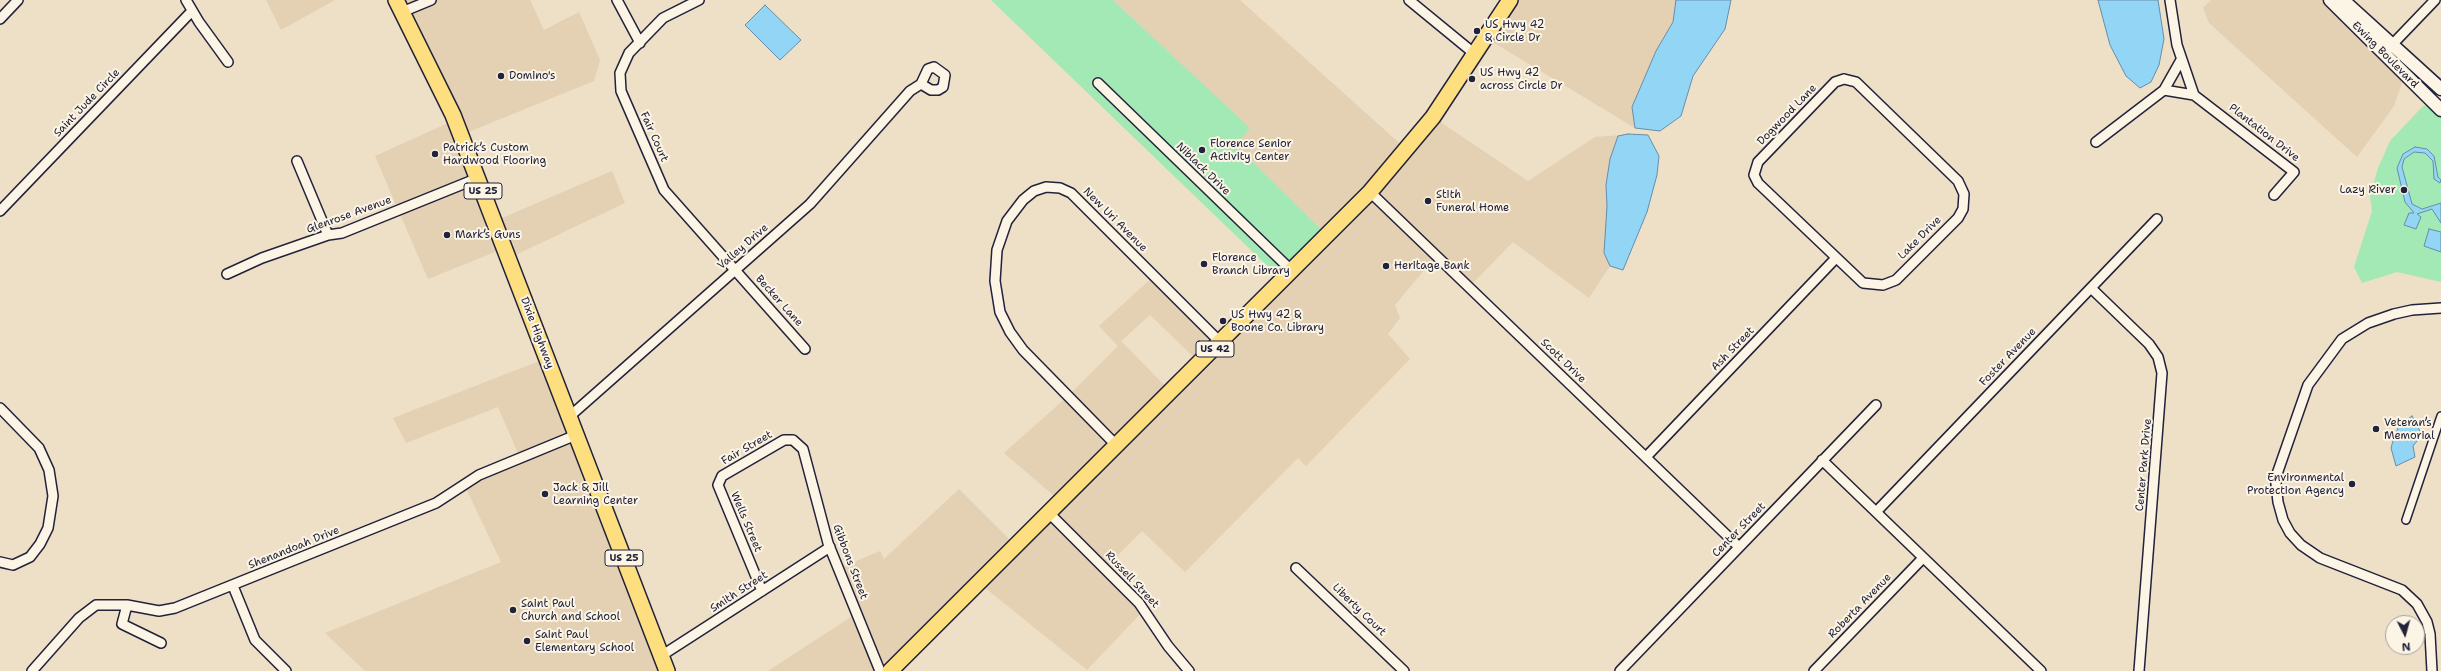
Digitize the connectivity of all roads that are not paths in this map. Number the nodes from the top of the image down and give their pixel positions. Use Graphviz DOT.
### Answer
graph roads {
  1 [pos="18,0"];
  2 [pos="186,0"];
  3 [pos="431,0"];
  4 [pos="617,0"];
  5 [pos="700,0"];
  6 [pos="1409,0"];
  7 [pos="1510,0"];
  8 [pos="2170,0"];
  9 [pos="2330,0"];
  10 [pos="2343,0"];
  11 [pos="2435,0"];
  12 [pos="399,6"];
  13 [pos="192,11"];
  14 [pos="0,19"];
  15 [pos="640,43"];
  16 [pos="2387,50"];
  17 [pos="1476,55"];
  18 [pos="2181,60"];
  19 [pos="228,62"];
  20 [pos="1844,79"];
  21 [pos="1098,83"];
  22 [pos="921,84"];
  23 [pos="2164,90"];
  24 [pos="2441,90"];
  25 [pos="2194,95"];
  26 [pos="2441,110"];
  27 [pos="2096,142"];
  28 [pos="297,161"];
  29 [pos="1754,175"];
  30 [pos="478,178"];
  31 [pos="1370,192"];
  32 [pos="2274,196"];
  33 [pos="0,211"];
  34 [pos="2157,219"];
  35 [pos="328,236"];
  36 [pos="1836,258"];
  37 [pos="735,270"];
  38 [pos="1292,272"];
  39 [pos="227,274"];
  40 [pos="2091,288"];
  41 [pos="2441,308"];
  42 [pos="1221,343"];
  43 [pos="805,349"];
  44 [pos="1876,405"];
  45 [pos="0,408"];
  46 [pos="2441,416"];
  47 [pos="569,417"];
  48 [pos="576,435"];
  49 [pos="793,440"];
  50 [pos="1117,446"];
  51 [pos="1646,457"];
  52 [pos="1822,460"];
  53 [pos="718,485"];
  54 [pos="1876,512"];
  55 [pos="1049,513"];
  56 [pos="2406,520"];
  57 [pos="830,547"];
  58 [pos="1739,547"];
  59 [pos="1923,558"];
  60 [pos="0,562"];
  61 [pos="1296,568"];
  62 [pos="233,586"];
  63 [pos="762,591"];
  64 [pos="127,605"];
  65 [pos="161,643"];
  66 [pos="661,656"];
  67 [pos="32,671"];
  68 [pos="286,671"];
  69 [pos="667,671"];
  70 [pos="880,671"];
  71 [pos="890,671"];
  72 [pos="1189,671"];
  73 [pos="1404,671"];
  74 [pos="1620,671"];
  75 [pos="1814,671"];
  76 [pos="2041,671"];
  77 [pos="2139,671"];
  78 [pos="2432,671"];
  1 -- 14 [label="street"];
  2 -- 13 [label="street"];
  3 -- 12 [label="street"];
  4 -- 15 [label="street"];
  5 -- 15 [label="street, Fair Court"];
  6 -- 17 [label="street"];
  7 -- 17 [label="main road, US 42"];
  8 -- 18 [label="street"];
  9 -- 16 [label="street, Ewing Boulevard"];
  10 -- 16 [label="street, Ewing Boulevard"];
  11 -- 16 [label="street"];
  12 -- 30 [label="main road, Dixie Highway / US 25"];
  13 -- 19 [label="street"];
  13 -- 33 [label="street, Saint Jude Circle"];
  15 -- 37 [label="street, Fair Court"];
  16 -- 24 [label="street, Ewing Boulevard"];
  16 -- 26 [label="street, Ewing Boulevard"];
  17 -- 31 [label="main road, US 42"];
  18 -- 23 [label="street"];
  18 -- 25 [label="street"];
  20 -- 29 [label="street, Dogwood Lane"];
  20 -- 36 [label="street, Lake Drive"];
  21 -- 38 [label="street, Niblack Drive"];
  22 -- 37 [label="street, Valley Drive"];
  23 -- 25 [label="street, Plantation Drive"];
  23 -- 27 [label="street"];
  25 -- 32 [label="street, Plantation Drive"];
  28 -- 35 [label="street"];
  29 -- 36 [label="street, Lake Drive"];
  30 -- 35 [label="street, Glenrose Avenue"];
  30 -- 47 [label="main road, Dixie Highway / US 25"];
  31 -- 38 [label="main road, US 42"];
  31 -- 51 [label="street, Scott Drive"];
  34 -- 40 [label="street, Foster Avenue"];
  35 -- 39 [label="street, Glenrose Avenue"];
  36 -- 51 [label="street, Ash Street"];
  37 -- 43 [label="street, Becker Lane"];
  37 -- 47 [label="street, Valley Drive"];
  38 -- 42 [label="main road, US 42"];
  40 -- 54 [label="street, Foster Avenue"];
  40 -- 77 [label="street, Center Park Drive"];
  41 -- 78 [label="street"];
  42 -- 50 [label="main road, US 42"];
  42 -- 50 [label="street, New Uri Avenue"];
  44 -- 52 [label="street, Center Street"];
  45 -- 60 [label="street"];
  46 -- 56 [label="street"];
  47 -- 48 [label="main road, Dixie Highway / US 25"];
  48 -- 62 [label="street, Shenandoah Drive"];
  48 -- 66 [label="main road, Dixie Highway / US 25"];
  49 -- 53 [label="street, Fair Street"];
  49 -- 57 [label="street, Gibbons Street"];
  50 -- 55 [label="main road, US 42"];
  51 -- 58 [label="street, Scott Drive"];
  52 -- 54 [label="street"];
  52 -- 58 [label="street, Center Street"];
  53 -- 63 [label="street, Wells Street"];
  54 -- 59 [label="street"];
  55 -- 71 [label="main road, US 42"];
  55 -- 72 [label="street, Russell Street"];
  57 -- 63 [label="street, Smith Street"];
  57 -- 70 [label="street, Gibbons Street"];
  58 -- 74 [label="street, Center Street"];
  59 -- 75 [label="street, Roberta Avenue"];
  59 -- 76 [label="street"];
  61 -- 73 [label="street, Liberty Court"];
  62 -- 64 [label="street, Shenandoah Drive"];
  62 -- 68 [label="street"];
  63 -- 66 [label="street, Smith Street"];
  64 -- 65 [label="street"];
  64 -- 67 [label="street, Shenandoah Drive"];
  66 -- 69 [label="main road, Dixie Highway / US 25"];
}
